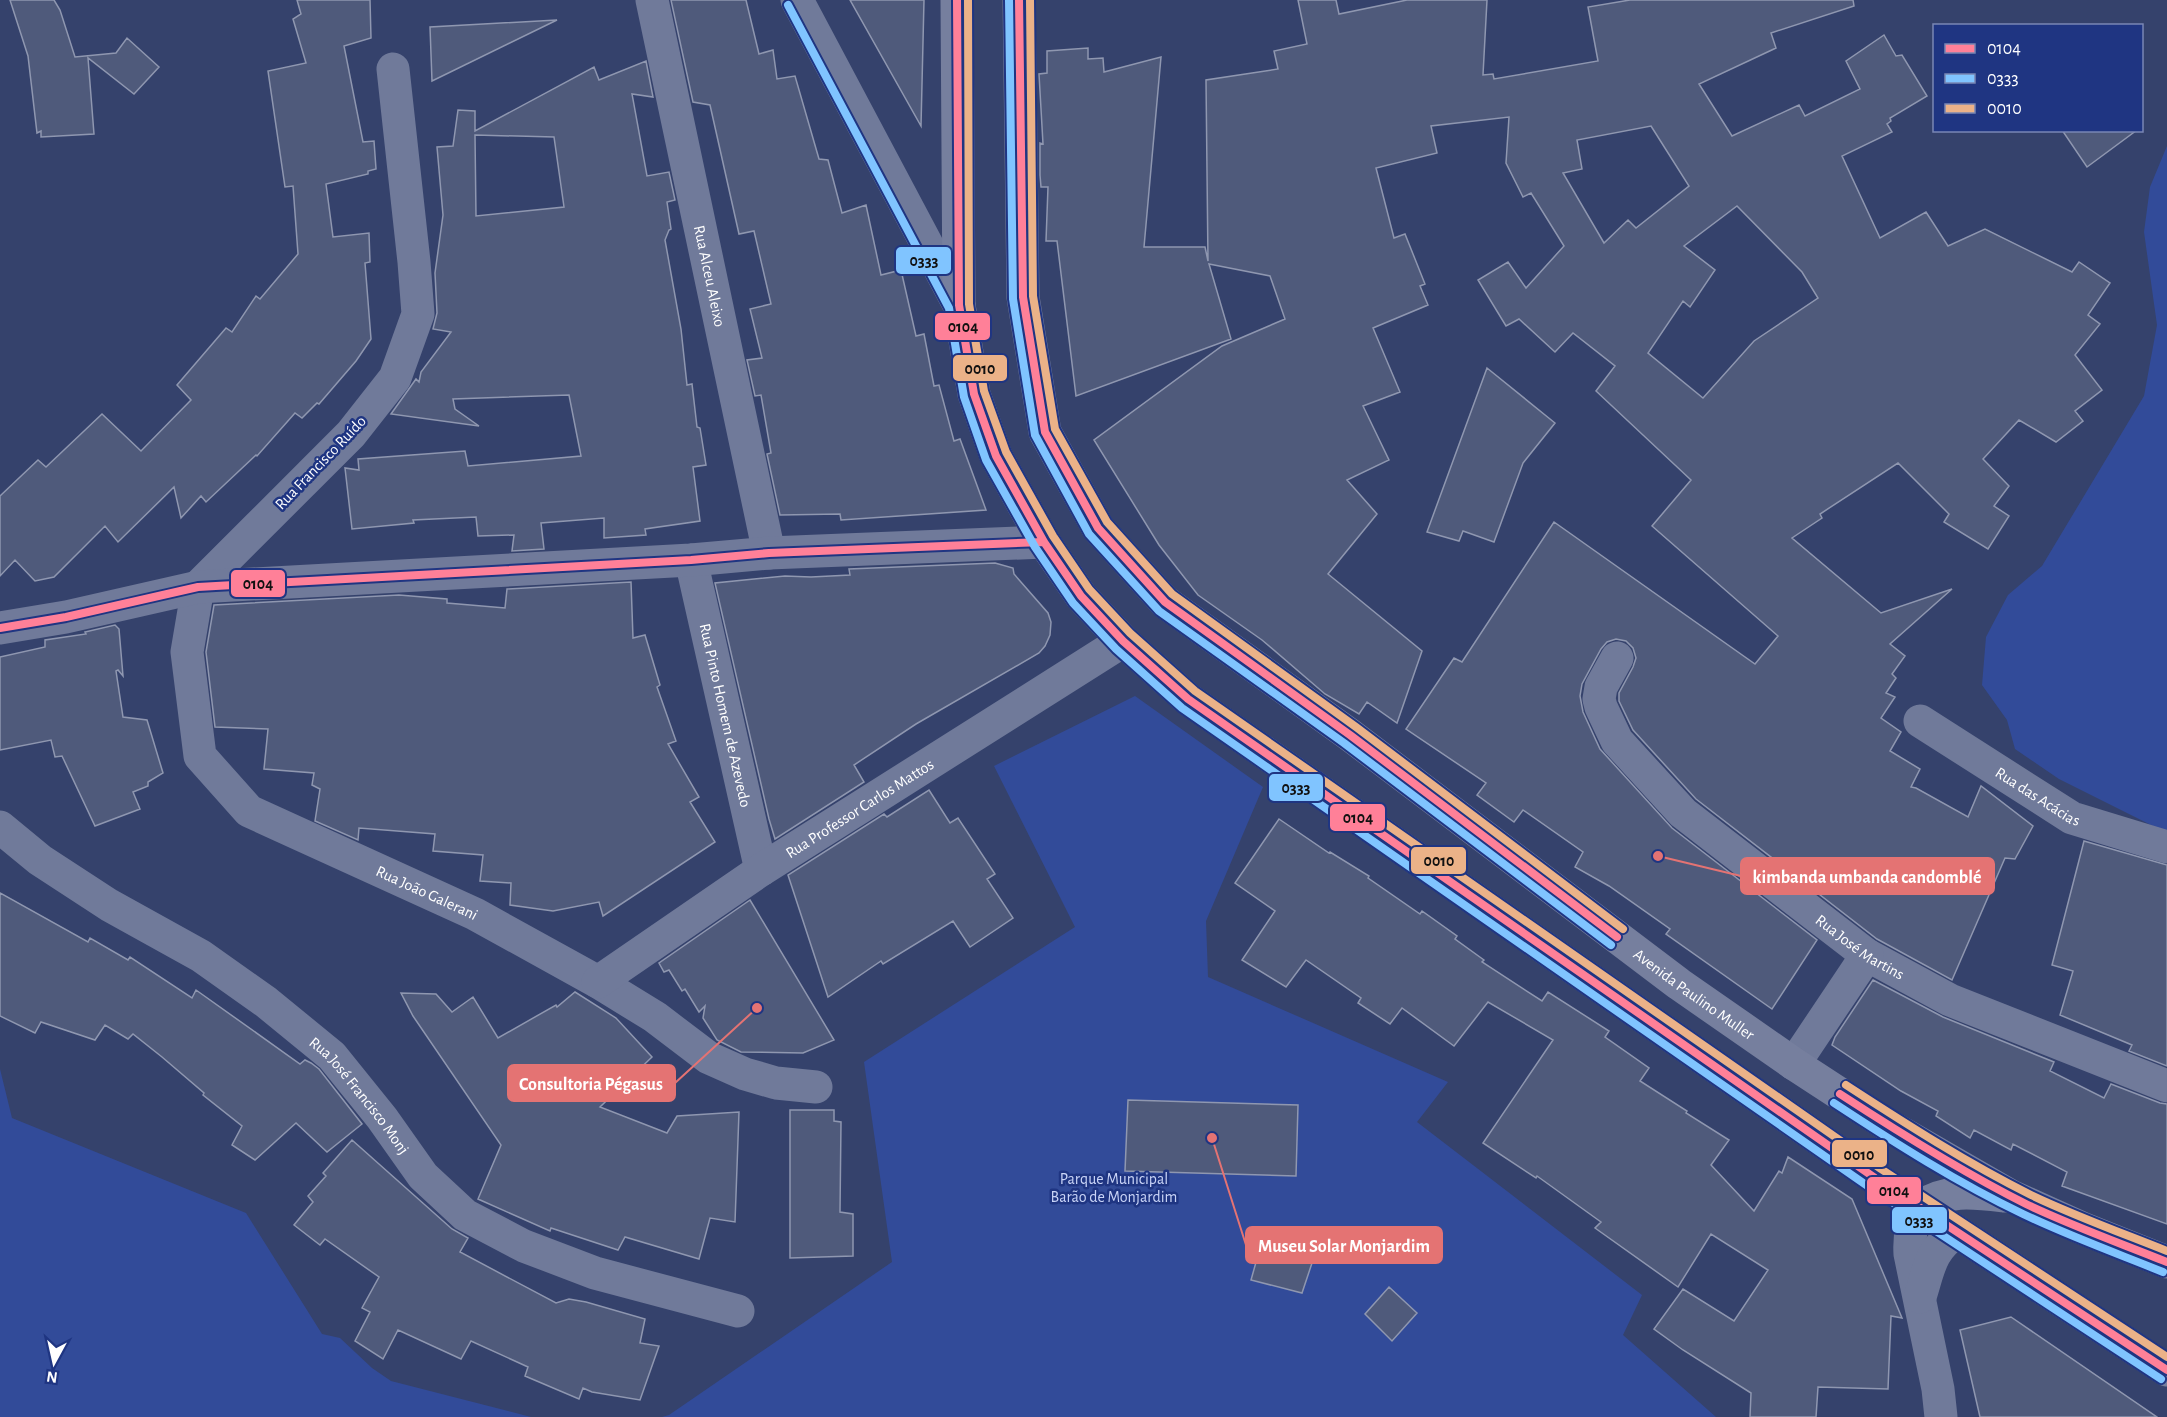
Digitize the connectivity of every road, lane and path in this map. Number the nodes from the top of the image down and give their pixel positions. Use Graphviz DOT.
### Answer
graph roads {
  1 [pos="652,0"];
  2 [pos="797,0"];
  3 [pos="957,0"];
  4 [pos="1019,0"];
  5 [pos="393,69"];
  6 [pos="959,304"];
  7 [pos="1044,542"];
  8 [pos="769,553"];
  9 [pos="691,560"];
  10 [pos="198,587"];
  11 [pos="0,628"];
  12 [pos="1123,641"];
  13 [pos="1617,658"];
  14 [pos="1920,721"];
  15 [pos="0,827"];
  16 [pos="2167,847"];
  17 [pos="761,870"];
  18 [pos="1867,955"];
  19 [pos="598,982"];
  20 [pos="1794,1064"];
  21 [pos="2167,1086"];
  22 [pos="816,1087"];
  23 [pos="2011,1197"];
  24 [pos="1919,1207"];
  25 [pos="1957,1233"];
  26 [pos="2167,1262"];
  27 [pos="1919,1302"];
  28 [pos="738,1311"];
  29 [pos="2167,1370"];
  30 [pos="1941,1417"];
  1 -- 8 [label="street, Rua Alceu Aleixo"];
  2 -- 6 [label="street"];
  3 -- 6 [label="main road"];
  4 -- 20 [label="main road, Avenida Paulino Muller"];
  5 -- 10 [label="street, Rua Francisco Ruído"];
  6 -- 7 [label="main road"];
  7 -- 8 [label="street"];
  7 -- 12 [label="main road"];
  8 -- 9 [label="street"];
  9 -- 10 [label="street"];
  9 -- 17 [label="street, Rua Pinto Homem de Azevedo"];
  10 -- 11 [label="street"];
  10 -- 19 [label="street, Rua João Galerani"];
  12 -- 17 [label="street, Rua Professor Carlos Mattos"];
  12 -- 24 [label="main road"];
  13 -- 18 [label="street, Rua José Martins"];
  14 -- 16 [label="street, Rua das Acácias"];
  15 -- 28 [label="street, Rua José Francisco Monj"];
  17 -- 19 [label="street, Rua Professor Carlos Mattos"];
  18 -- 20 [label="street"];
  18 -- 21 [label="street, Rua José Martins"];
  19 -- 22 [label="street, Rua João Galerani"];
  20 -- 23 [label="main road, Avenida Paulino Muller"];
  23 -- 24 [label="main road"];
  23 -- 26 [label="main road, Avenida Paulino Muller"];
  24 -- 25 [label="main road"];
  24 -- 27 [label="street"];
  25 -- 27 [label="street"];
  25 -- 29 [label="main road"];
  27 -- 30 [label="street"];
}
